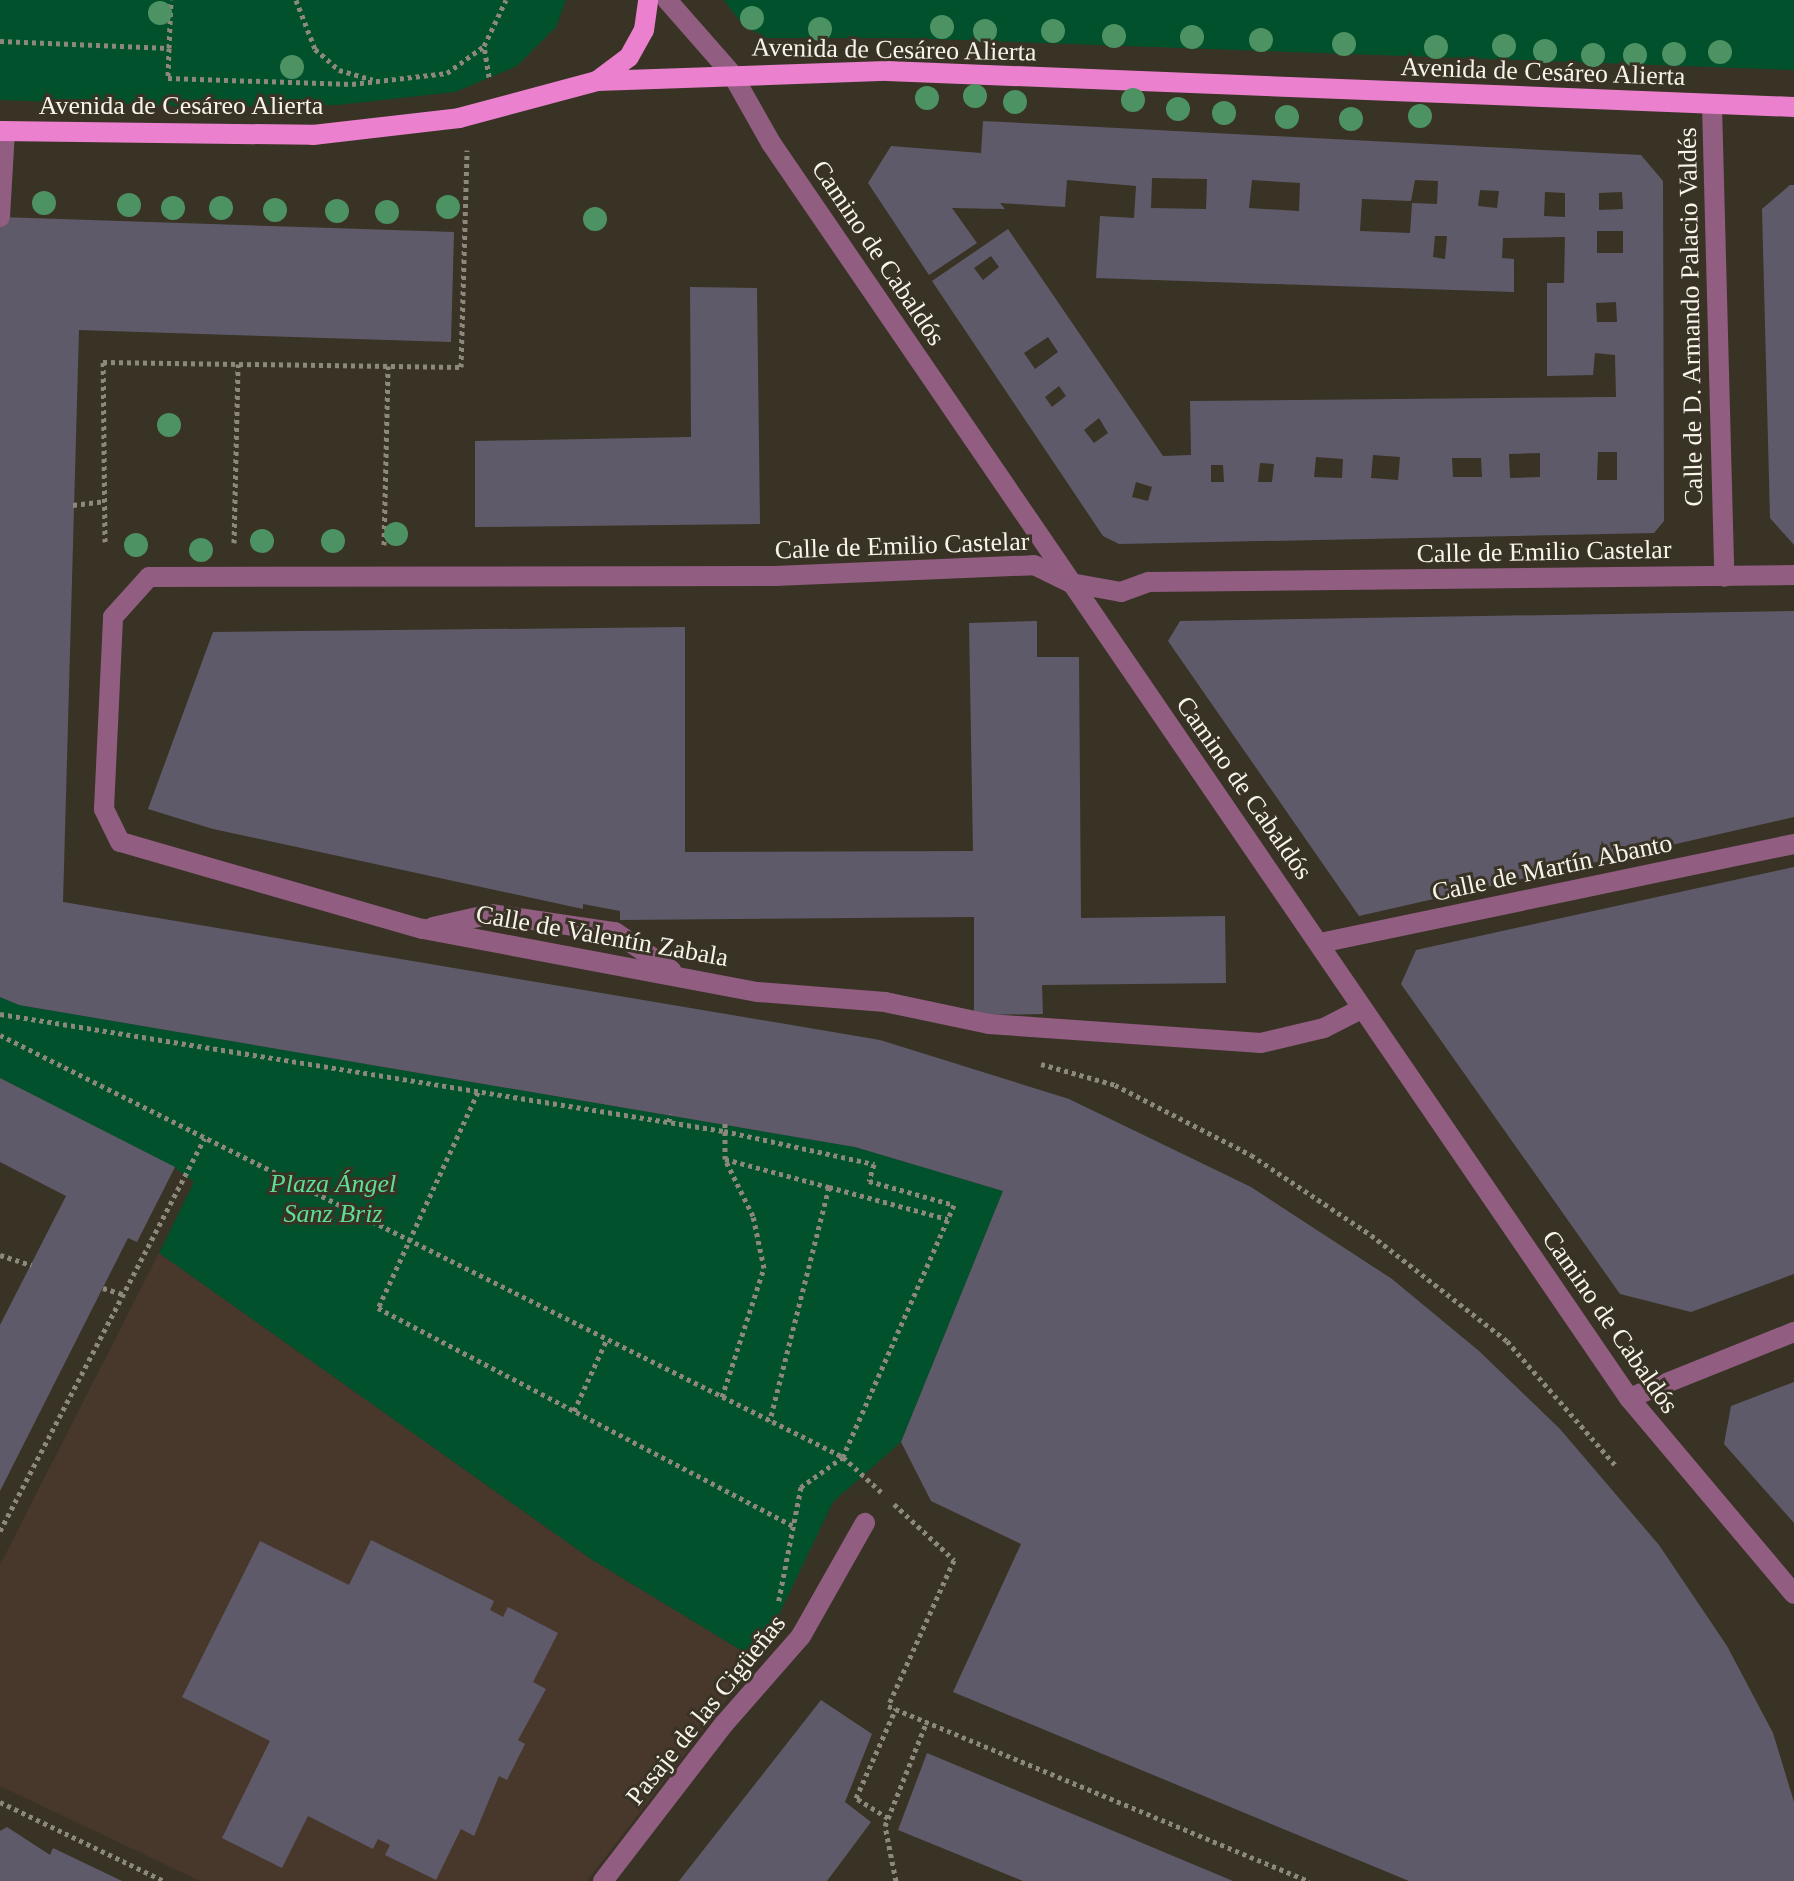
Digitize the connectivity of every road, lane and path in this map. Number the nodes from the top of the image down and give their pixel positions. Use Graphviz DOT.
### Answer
graph roads {
  1 [pos="171,0"];
  2 [pos="296,0"];
  3 [pos="506,0"];
  4 [pos="648,0"];
  5 [pos="667,0"];
  6 [pos="0,41"];
  7 [pos="484,46"];
  8 [pos="169,48"];
  9 [pos="732,74"];
  10 [pos="490,81"];
  11 [pos="597,81"];
  12 [pos="394,83"];
  13 [pos="1712,105"];
  14 [pos="1794,107"];
  15 [pos="2,131"];
  16 [pos="467,141"];
  17 [pos="0,217"];
  18 [pos="238,364"];
  19 [pos="388,366"];
  20 [pos="105,501"];
  21 [pos="73,505"];
  22 [pos="105,542"];
  23 [pos="1794,575"];
  24 [pos="149,577"];
  25 [pos="233,577"];
  26 [pos="383,577"];
  27 [pos="1724,577"];
  28 [pos="1071,583"];
  29 [pos="1794,844"];
  30 [pos="422,929"];
  31 [pos="1320,943"];
  32 [pos="675,973"];
  33 [pos="1361,1009"];
  34 [pos="0,1014"];
  35 [pos="0,1035"];
  36 [pos="1034,1062"];
  37 [pos="478,1092"];
  38 [pos="670,1114"];
  39 [pos="669,1122"];
  40 [pos="725,1123"];
  41 [pos="724,1131"];
  42 [pos="205,1138"];
  43 [pos="725,1159"];
  44 [pos="829,1187"];
  45 [pos="948,1219"];
  46 [pos="410,1241"];
  47 [pos="0,1255"];
  48 [pos="31,1265"];
  49 [pos="103,1288"];
  50 [pos="126,1295"];
  51 [pos="1794,1332"];
  52 [pos="607,1339"];
  53 [pos="722,1397"];
  54 [pos="1629,1398"];
  55 [pos="574,1411"];
  56 [pos="770,1421"];
  57 [pos="843,1457"];
  58 [pos="1615,1465"];
  59 [pos="865,1523"];
  60 [pos="793,1526"];
  61 [pos="0,1531"];
  62 [pos="1794,1594"];
  63 [pos="776,1611"];
  64 [pos="896,1708"];
  65 [pos="927,1721"];
  66 [pos="0,1802"];
  67 [pos="888,1818"];
  68 [pos="1300,1879"];
  69 [pos="164,1881"];
  70 [pos="603,1881"];
  71 [pos="896,1881"];
  72 [pos="1309,1881"];
  1 -- 8 [label="path"];
  2 -- 12 [label="path"];
  3 -- 7 [label="path"];
  4 -- 11 [label="main road"];
  5 -- 9 [label="street, Camino de Cabaldós"];
  6 -- 8 [label="path"];
  7 -- 10 [label="path"];
  7 -- 12 [label="path"];
  8 -- 12 [label="path"];
  9 -- 11 [label="main road, Avenida de Cesáreo Alierta"];
  9 -- 13 [label="main road, Avenida de Cesáreo Alierta"];
  9 -- 28 [label="street, Camino de Cabaldós"];
  11 -- 15 [label="main road, Avenida de Cesáreo Alierta"];
  13 -- 14 [label="main road, Avenida de Cesáreo Alierta"];
  13 -- 27 [label="street, Calle de D. Armando Palacio Valdés"];
  15 -- 17 [label="street"];
  16 -- 19 [label="path"];
  18 -- 19 [label="path"];
  18 -- 20 [label="path"];
  18 -- 25 [label="path"];
  19 -- 26 [label="path"];
  20 -- 21 [label="path"];
  20 -- 22 [label="path"];
  23 -- 27 [label="street, Calle de Emilio Castelar"];
  24 -- 25 [label="street, Calle de Emilio Castelar"];
  24 -- 30 [label="street, Calle de Valentín Zabala"];
  25 -- 26 [label="street, Calle de Emilio Castelar"];
  26 -- 28 [label="street, Calle de Emilio Castelar"];
  27 -- 28 [label="street, Calle de Emilio Castelar"];
  28 -- 31 [label="street, Camino de Cabaldós"];
  29 -- 31 [label="street, Calle de Martín Abanto"];
  30 -- 32 [label="street, Calle de Valentín Zabala"];
  30 -- 32 [label="street"];
  31 -- 33 [label="street, Camino de Cabaldós"];
  32 -- 33 [label="street, Calle de Valentín Zabala"];
  33 -- 54 [label="street, Camino de Cabaldós"];
  34 -- 37 [label="path"];
  35 -- 42 [label="path"];
  36 -- 58 [label="path"];
  37 -- 39 [label="path"];
  37 -- 46 [label="path"];
  38 -- 39 [label="path"];
  39 -- 41 [label="path"];
  40 -- 41 [label="path"];
  41 -- 43 [label="path"];
  41 -- 45 [label="path"];
  42 -- 46 [label="path"];
  42 -- 50 [label="path"];
  43 -- 44 [label="path"];
  43 -- 53 [label="path"];
  44 -- 45 [label="path"];
  44 -- 56 [label="path"];
  45 -- 57 [label="path"];
  46 -- 52 [label="path"];
  46 -- 55 [label="path"];
  47 -- 48 [label="path"];
  49 -- 50 [label="path"];
  50 -- 61 [label="path"];
  51 -- 54 [label="street"];
  52 -- 53 [label="path"];
  52 -- 55 [label="path"];
  53 -- 56 [label="path"];
  54 -- 62 [label="street, Camino de Cabaldós"];
  55 -- 60 [label="path"];
  56 -- 57 [label="path"];
  57 -- 60 [label="path"];
  57 -- 64 [label="path"];
  59 -- 70 [label="street, Pasaje de las Cigüeñas"];
  60 -- 63 [label="path"];
  64 -- 65 [label="path"];
  64 -- 67 [label="path"];
  65 -- 67 [label="path"];
  65 -- 68 [label="path"];
  66 -- 69 [label="path"];
  67 -- 71 [label="path"];
  68 -- 72 [label="path"];
}
